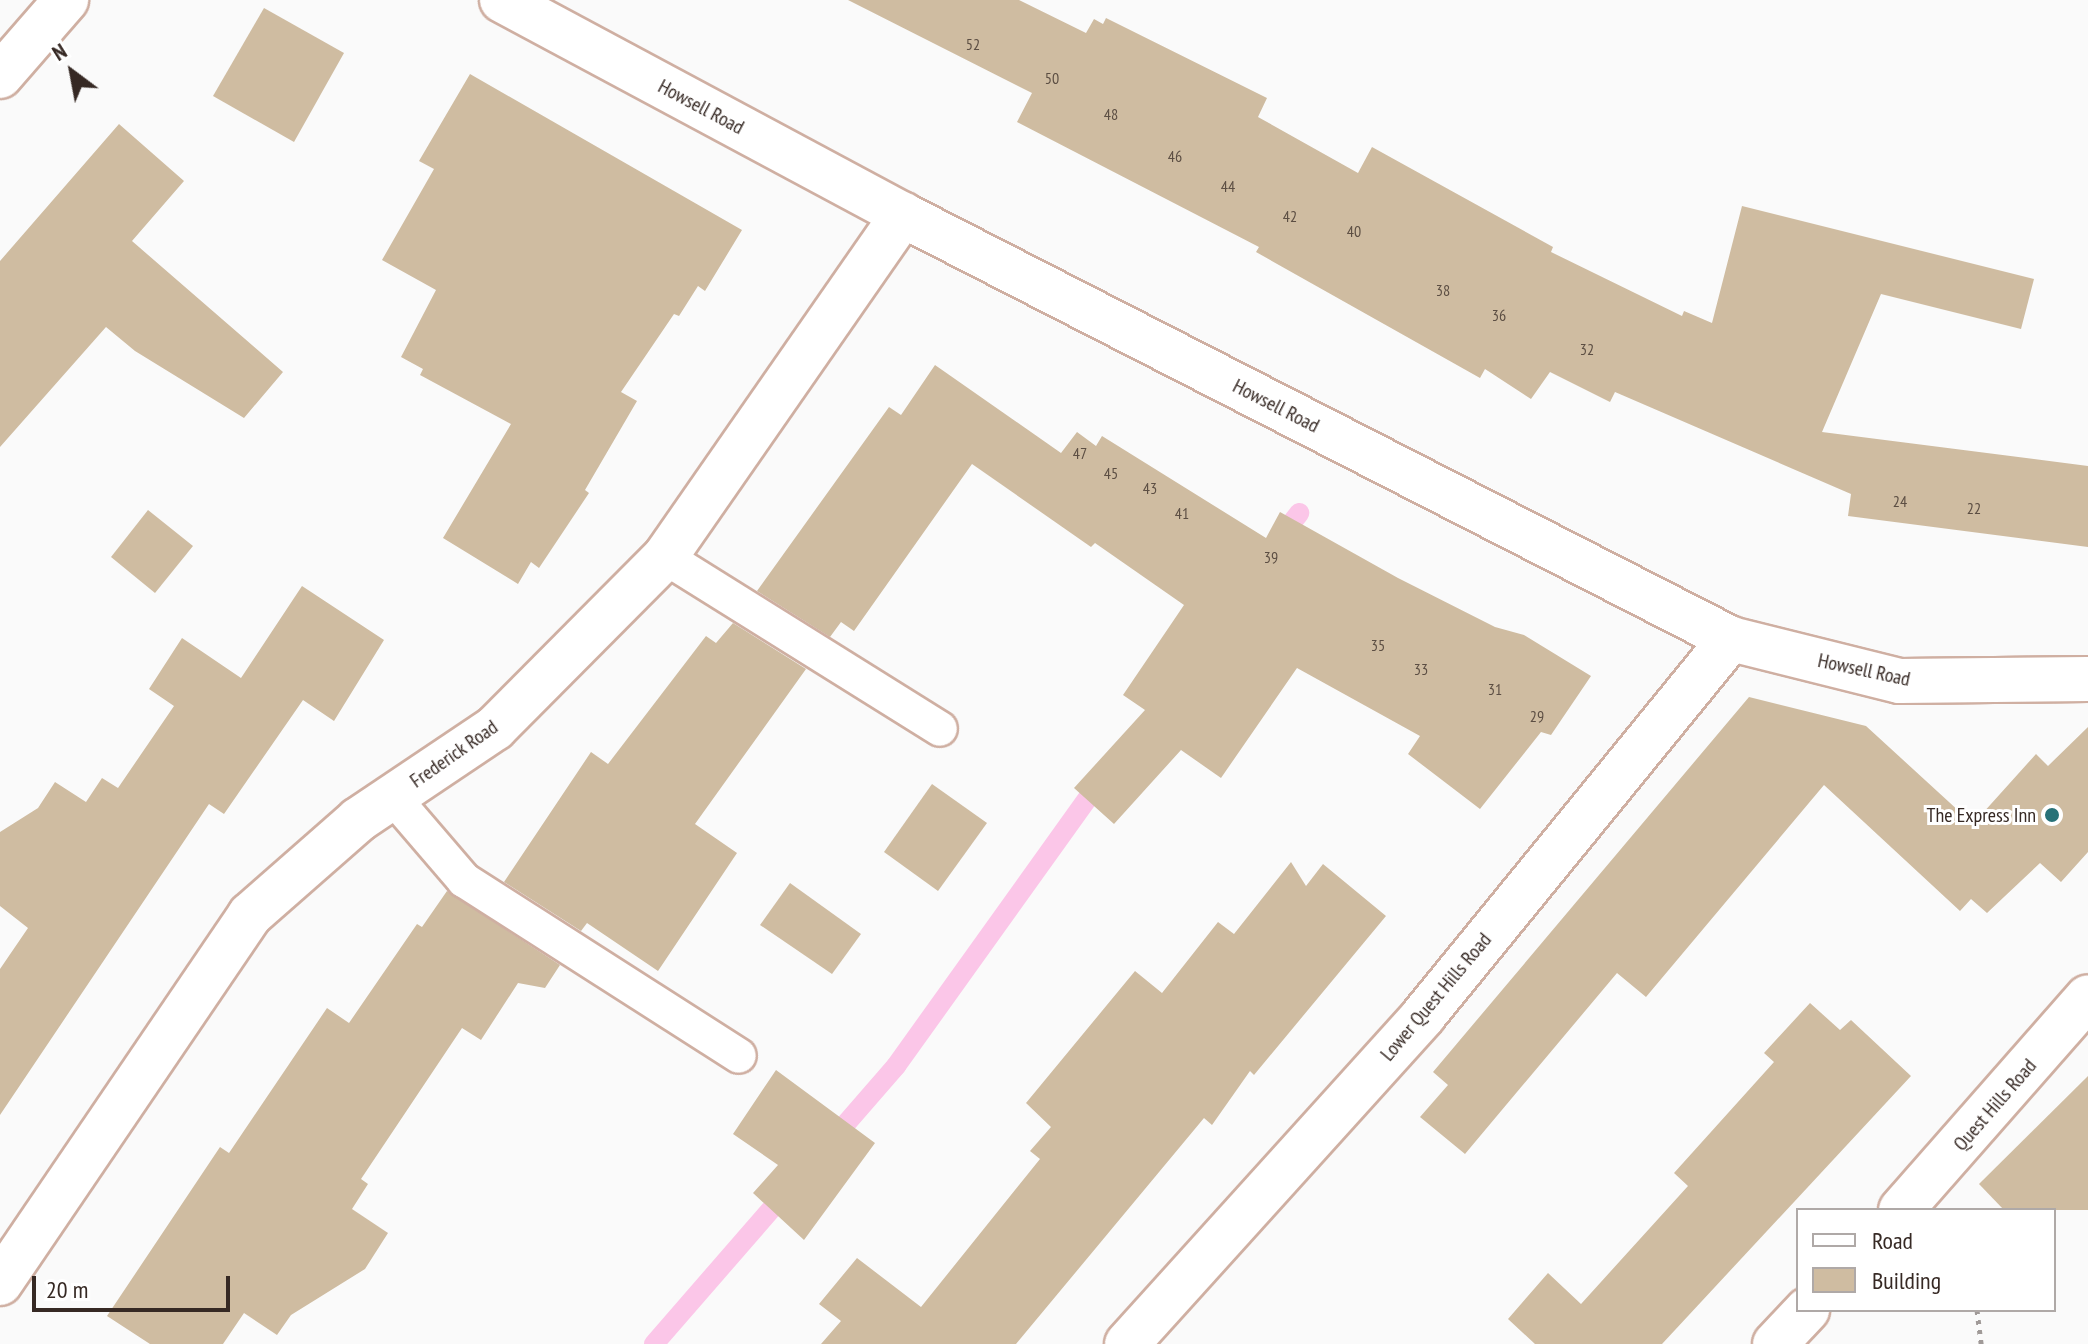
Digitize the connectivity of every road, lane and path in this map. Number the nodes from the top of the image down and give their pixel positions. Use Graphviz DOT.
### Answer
graph roads {
  1 [pos="66,0"];
  2 [pos="502,0"];
  3 [pos="0,76"];
  4 [pos="903,215"];
  5 [pos="665,557"];
  6 [pos="1731,639"];
  7 [pos="2088,679"];
  8 [pos="940,729"];
  9 [pos="392,796"];
  10 [pos="2088,997"];
  11 [pos="739,1056"];
  12 [pos="1903,1208"];
  13 [pos="0,1283"];
  14 [pos="1805,1312"];
  15 [pos="1977,1312"];
  16 [pos="1127,1344"];
  17 [pos="1775,1344"];
  18 [pos="1981,1344"];
  1 -- 3 [label="street"];
  2 -- 4 [label="street, Howsell Road"];
  4 -- 5 [label="street, Frederick Road"];
  4 -- 6 [label="street, Howsell Road"];
  5 -- 8 [label="lane"];
  5 -- 9 [label="street, Frederick Road"];
  6 -- 7 [label="street, Howsell Road"];
  6 -- 16 [label="street, Lower Quest Hills Road"];
  9 -- 11 [label="lane"];
  9 -- 13 [label="street, Frederick Road"];
  10 -- 12 [label="street, Quest Hills Road"];
  14 -- 17 [label="street"];
  15 -- 18 [label="path"];
}
